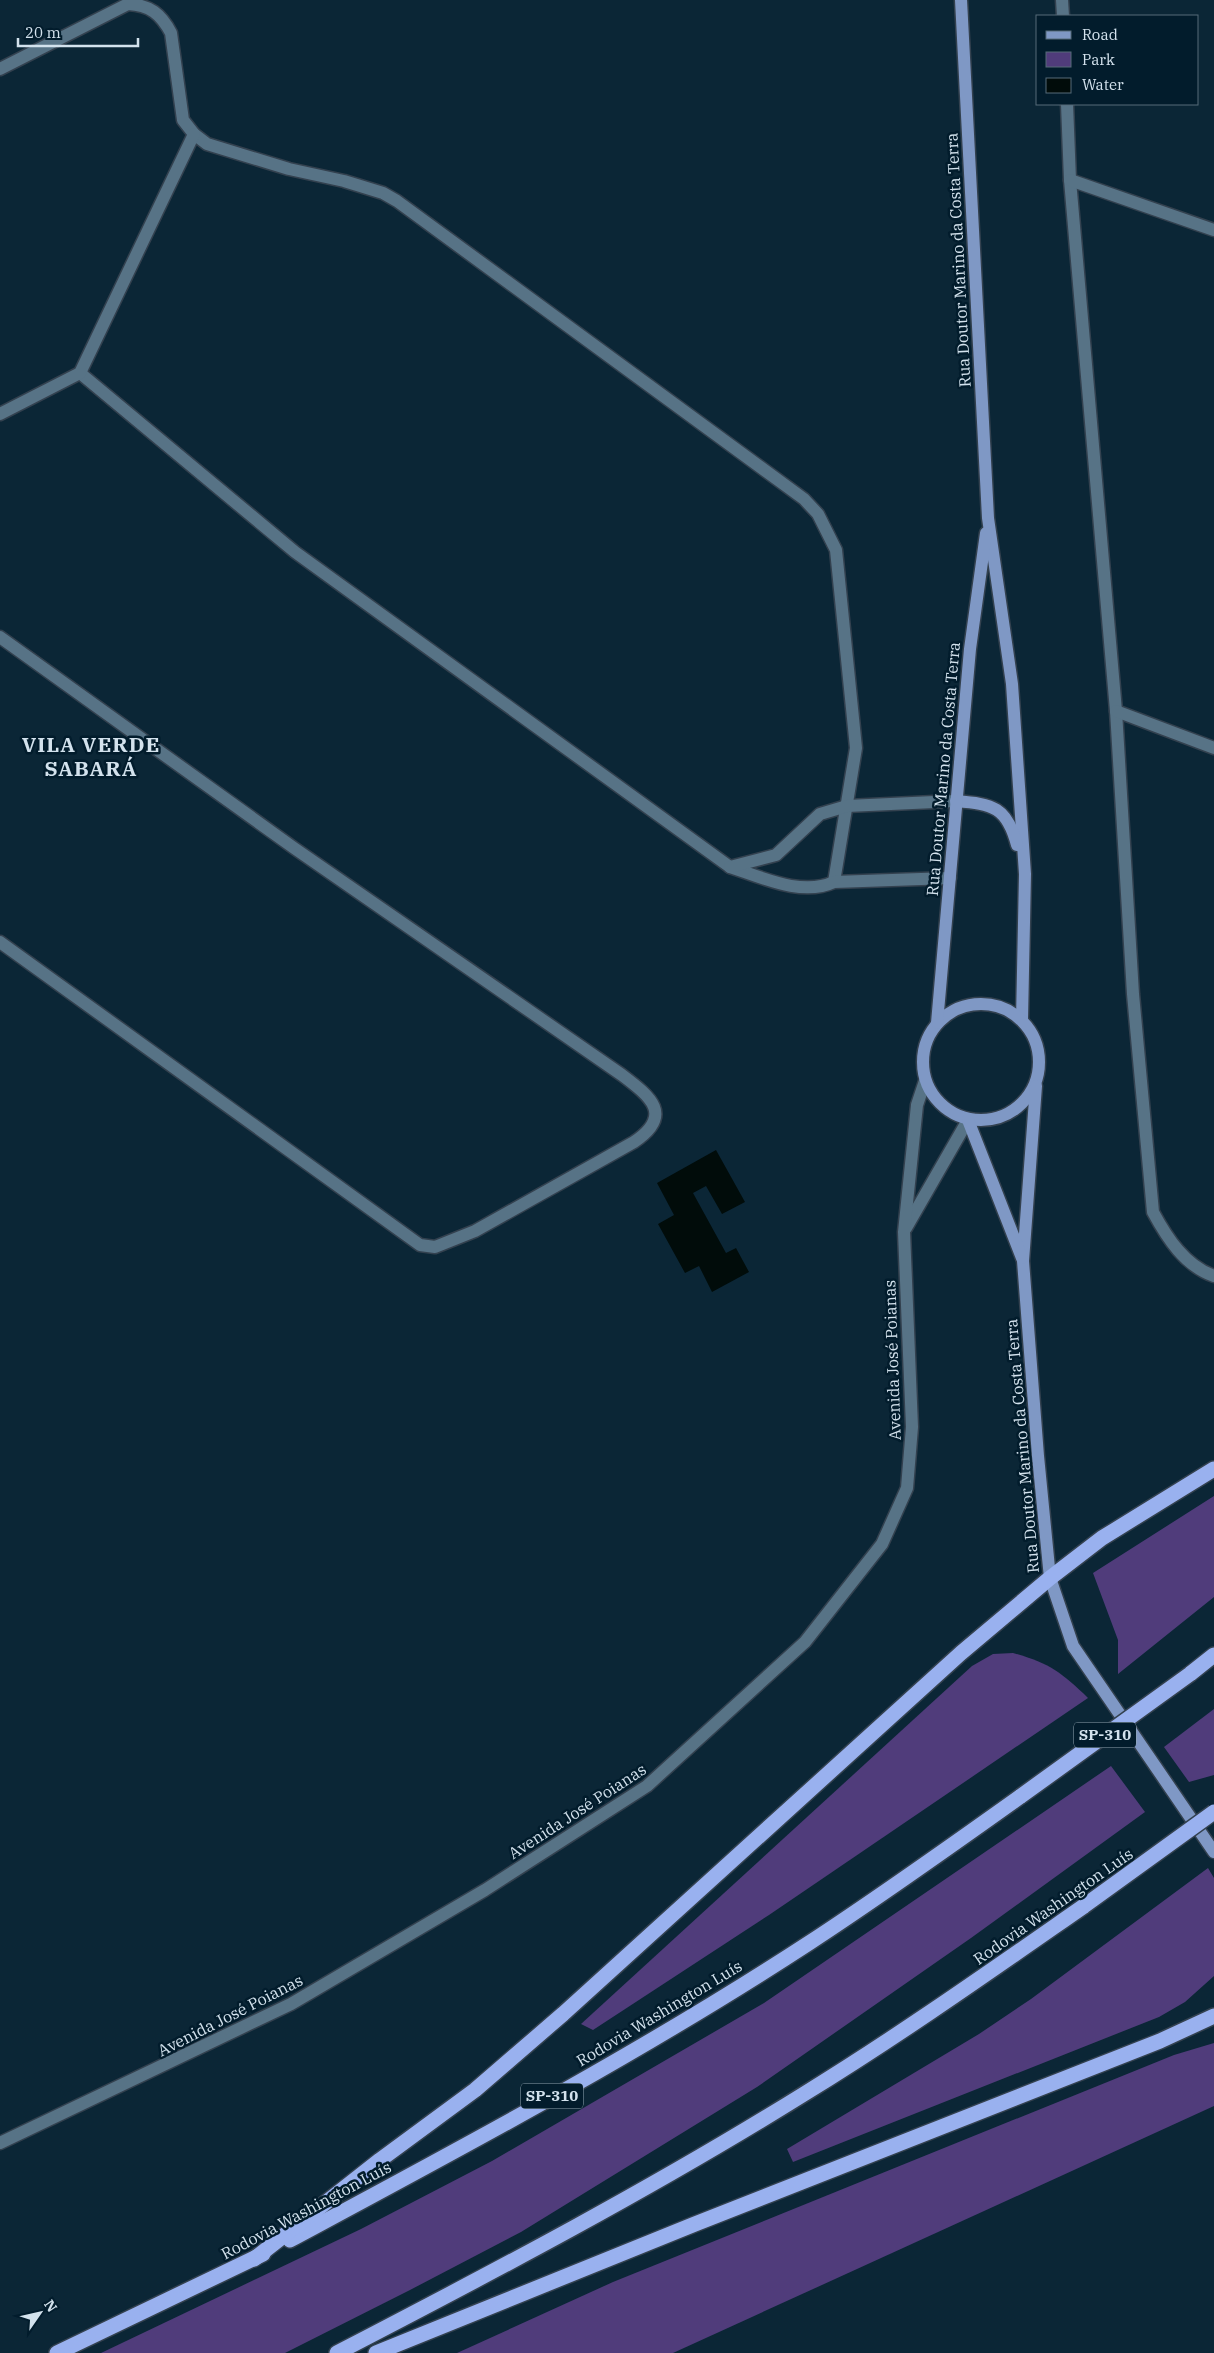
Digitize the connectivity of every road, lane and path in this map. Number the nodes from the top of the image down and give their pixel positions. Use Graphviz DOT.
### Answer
graph roads {
  1 [pos="961,0"];
  2 [pos="1062,0"];
  3 [pos="1063,15"];
  4 [pos="0,69"];
  5 [pos="1067,105"];
  6 [pos="194,134"];
  7 [pos="1070,180"];
  8 [pos="1214,230"];
  9 [pos="80,373"];
  10 [pos="0,414"];
  11 [pos="988,518"];
  12 [pos="0,637"];
  13 [pos="1116,711"];
  14 [pos="1214,748"];
  15 [pos="956,801"];
  16 [pos="847,806"];
  17 [pos="730,867"];
  18 [pos="1025,874"];
  19 [pos="950,878"];
  20 [pos="834,882"];
  21 [pos="0,942"];
  22 [pos="1022,1020"];
  23 [pos="937,1023"];
  24 [pos="925,1081"];
  25 [pos="1036,1086"];
  26 [pos="968,1120"];
  27 [pos="904,1232"];
  28 [pos="1023,1261"];
  29 [pos="1212,1276"];
  30 [pos="1214,1469"];
  31 [pos="1050,1578"];
  32 [pos="1214,1655"];
  33 [pos="1214,1812"];
  34 [pos="1214,1852"];
  35 [pos="1214,2016"];
  36 [pos="0,2143"];
  37 [pos="254,2259"];
  38 [pos="58,2353"];
  39 [pos="337,2353"];
  40 [pos="376,2353"];
  1 -- 11 [label="main road, Rua Doutor Marino da Costa Terra"];
  2 -- 3 [label="street"];
  4 -- 6 [label="street"];
  5 -- 7 [label="street"];
  6 -- 9 [label="street"];
  6 -- 16 [label="street"];
  7 -- 8 [label="street"];
  7 -- 13 [label="street"];
  9 -- 10 [label="street"];
  9 -- 17 [label="street"];
  11 -- 15 [label="main road, Rua Doutor Marino da Costa Terra"];
  11 -- 18 [label="main road, Rua Doutor Marino da Costa Terra"];
  12 -- 21 [label="street"];
  13 -- 14 [label="street"];
  13 -- 29 [label="street"];
  15 -- 16 [label="street"];
  15 -- 18 [label="main road"];
  15 -- 19 [label="main road, Rua Doutor Marino da Costa Terra"];
  16 -- 17 [label="street"];
  16 -- 20 [label="street"];
  17 -- 20 [label="street"];
  18 -- 22 [label="main road, Rua Doutor Marino da Costa Terra"];
  19 -- 20 [label="street"];
  19 -- 23 [label="main road, Rua Doutor Marino da Costa Terra"];
  22 -- 23 [label="main road"];
  22 -- 25 [label="main road"];
  23 -- 24 [label="main road"];
  24 -- 26 [label="main road"];
  24 -- 27 [label="street, Avenida José Poianas"];
  25 -- 26 [label="main road"];
  25 -- 28 [label="main road, Rua Doutor Marino da Costa Terra"];
  26 -- 27 [label="street"];
  26 -- 28 [label="main road, Rua Doutor Marino da Costa Terra"];
  27 -- 36 [label="street, Avenida José Poianas"];
  28 -- 31 [label="main road, Rua Doutor Marino da Costa Terra"];
  30 -- 31 [label="highway"];
  31 -- 34 [label="main road, Rua Doutor Marino da Costa Terra"];
  31 -- 37 [label="highway"];
  32 -- 37 [label="highway, Rodovia Washington Luís / SP-310, bridge"];
  33 -- 39 [label="highway, Rodovia Washington Luís, bridge"];
  35 -- 40 [label="highway"];
  37 -- 38 [label="highway, Rodovia Washington Luís / SP-310"];
}
